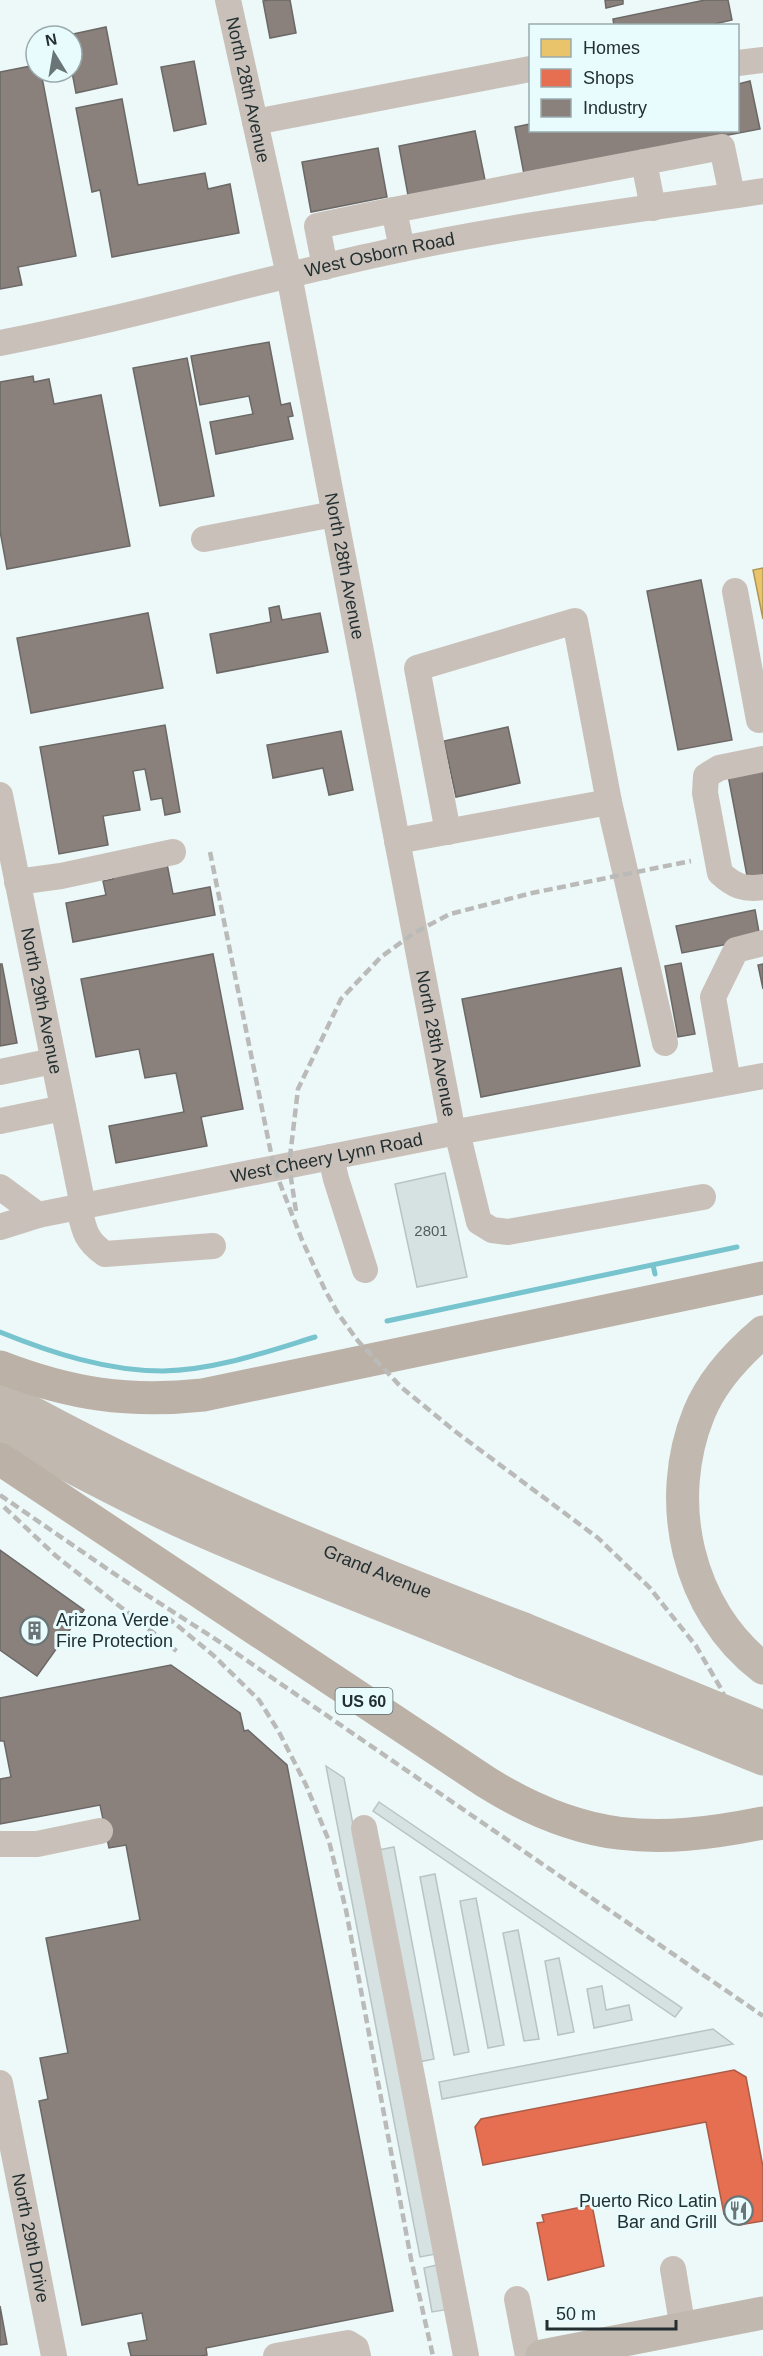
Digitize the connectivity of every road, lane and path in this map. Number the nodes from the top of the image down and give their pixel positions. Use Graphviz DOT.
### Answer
graph roads {
  1 [pos="228,0"];
  2 [pos="763,60"];
  3 [pos="739,63"];
  4 [pos="529,69"];
  5 [pos="255,122"];
  6 [pos="644,162"];
  7 [pos="763,190"];
  8 [pos="493,191"];
  9 [pos="732,195"];
  10 [pos="653,208"];
  11 [pos="394,210"];
  12 [pos="501,231"];
  13 [pos="402,249"];
  14 [pos="325,267"];
  15 [pos="289,276"];
  16 [pos="0,343"];
  17 [pos="334,514"];
  18 [pos="204,539"];
  19 [pos="735,591"];
  20 [pos="754,646"];
  21 [pos="759,720"];
  22 [pos="763,759"];
  23 [pos="0,795"];
  24 [pos="609,802"];
  25 [pos="448,832"];
  26 [pos="397,842"];
  27 [pos="173,852"];
  28 [pos="17,882"];
  29 [pos="763,886"];
  30 [pos="763,943"];
  31 [pos="665,1043"];
  32 [pos="53,1061"];
  33 [pos="0,1072"];
  34 [pos="763,1076"];
  35 [pos="729,1082"];
  36 [pos="63,1108"];
  37 [pos="0,1121"];
  38 [pos="455,1132"];
  39 [pos="331,1157"];
  40 [pos="0,1187"];
  41 [pos="703,1197"];
  42 [pos="81,1207"];
  43 [pos="38,1215"];
  44 [pos="0,1227"];
  45 [pos="213,1245"];
  46 [pos="365,1270"];
  47 [pos="763,1278"];
  48 [pos="763,1332"];
  49 [pos="0,1367"];
  50 [pos="0,1395"];
  51 [pos="0,1429"];
  52 [pos="0,1459"];
  53 [pos="763,1668"];
  54 [pos="763,1727"];
  55 [pos="763,1759"];
  56 [pos="763,1823"];
  57 [pos="364,1828"];
  58 [pos="99,1831"];
  59 [pos="0,1844"];
  60 [pos="0,2083"];
  61 [pos="673,2269"];
  62 [pos="517,2299"];
  63 [pos="763,2313"];
  64 [pos="683,2329"];
  65 [pos="633,2348"];
  66 [pos="54,2356"];
  67 [pos="276,2356"];
  68 [pos="358,2356"];
  69 [pos="466,2356"];
  70 [pos="528,2356"];
  71 [pos="542,2356"];
  1 -- 5 [label="street, North 28th Avenue"];
  2 -- 3 [label="street"];
  4 -- 5 [label="street"];
  5 -- 15 [label="street, North 28th Avenue"];
  6 -- 8 [label="street"];
  6 -- 9 [label="street"];
  6 -- 10 [label="street"];
  7 -- 9 [label="street, West Osborn Road"];
  8 -- 11 [label="street"];
  8 -- 12 [label="street"];
  9 -- 10 [label="street, West Osborn Road"];
  10 -- 12 [label="street, West Osborn Road"];
  11 -- 13 [label="street"];
  11 -- 14 [label="street"];
  12 -- 13 [label="street, West Osborn Road"];
  13 -- 14 [label="street, West Osborn Road"];
  14 -- 15 [label="street, West Osborn Road"];
  15 -- 16 [label="street, West Osborn Road"];
  15 -- 17 [label="street, North 28th Avenue"];
  17 -- 18 [label="street"];
  17 -- 26 [label="street, North 28th Avenue"];
  19 -- 20 [label="street"];
  20 -- 21 [label="street"];
  22 -- 29 [label="street"];
  23 -- 28 [label="street, North 29th Avenue"];
  24 -- 25 [label="street"];
  24 -- 25 [label="street"];
  24 -- 31 [label="street"];
  25 -- 26 [label="street"];
  26 -- 38 [label="street, North 28th Avenue"];
  27 -- 28 [label="street"];
  28 -- 32 [label="street, North 29th Avenue"];
  30 -- 35 [label="street"];
  32 -- 33 [label="street"];
  32 -- 36 [label="street, North 29th Avenue"];
  34 -- 35 [label="street, West Cheery Lynn Road"];
  35 -- 38 [label="street, West Cheery Lynn Road"];
  36 -- 37 [label="street"];
  36 -- 42 [label="street, North 29th Avenue"];
  38 -- 39 [label="street, West Cheery Lynn Road"];
  38 -- 41 [label="street, North 28th Avenue"];
  39 -- 42 [label="street, West Cheery Lynn Road"];
  39 -- 46 [label="street"];
  40 -- 43 [label="street"];
  42 -- 43 [label="street, West Cheery Lynn Road"];
  42 -- 45 [label="street, North 29th Avenue"];
  43 -- 44 [label="street, West Cheery Lynn Road"];
  47 -- 49 [label="highway"];
  48 -- 53 [label="main road"];
  50 -- 54 [label="main road, Grand Avenue, bridge"];
  51 -- 55 [label="main road, Grand Avenue, bridge"];
  52 -- 56 [label="highway, US 60"];
  57 -- 69 [label="street"];
  58 -- 59 [label="street"];
  60 -- 66 [label="street, North 29th Drive"];
  61 -- 64 [label="street"];
  62 -- 70 [label="street"];
  63 -- 64 [label="main road"];
  64 -- 65 [label="main road"];
  65 -- 71 [label="main road"];
  67 -- 68 [label="street"];
}
